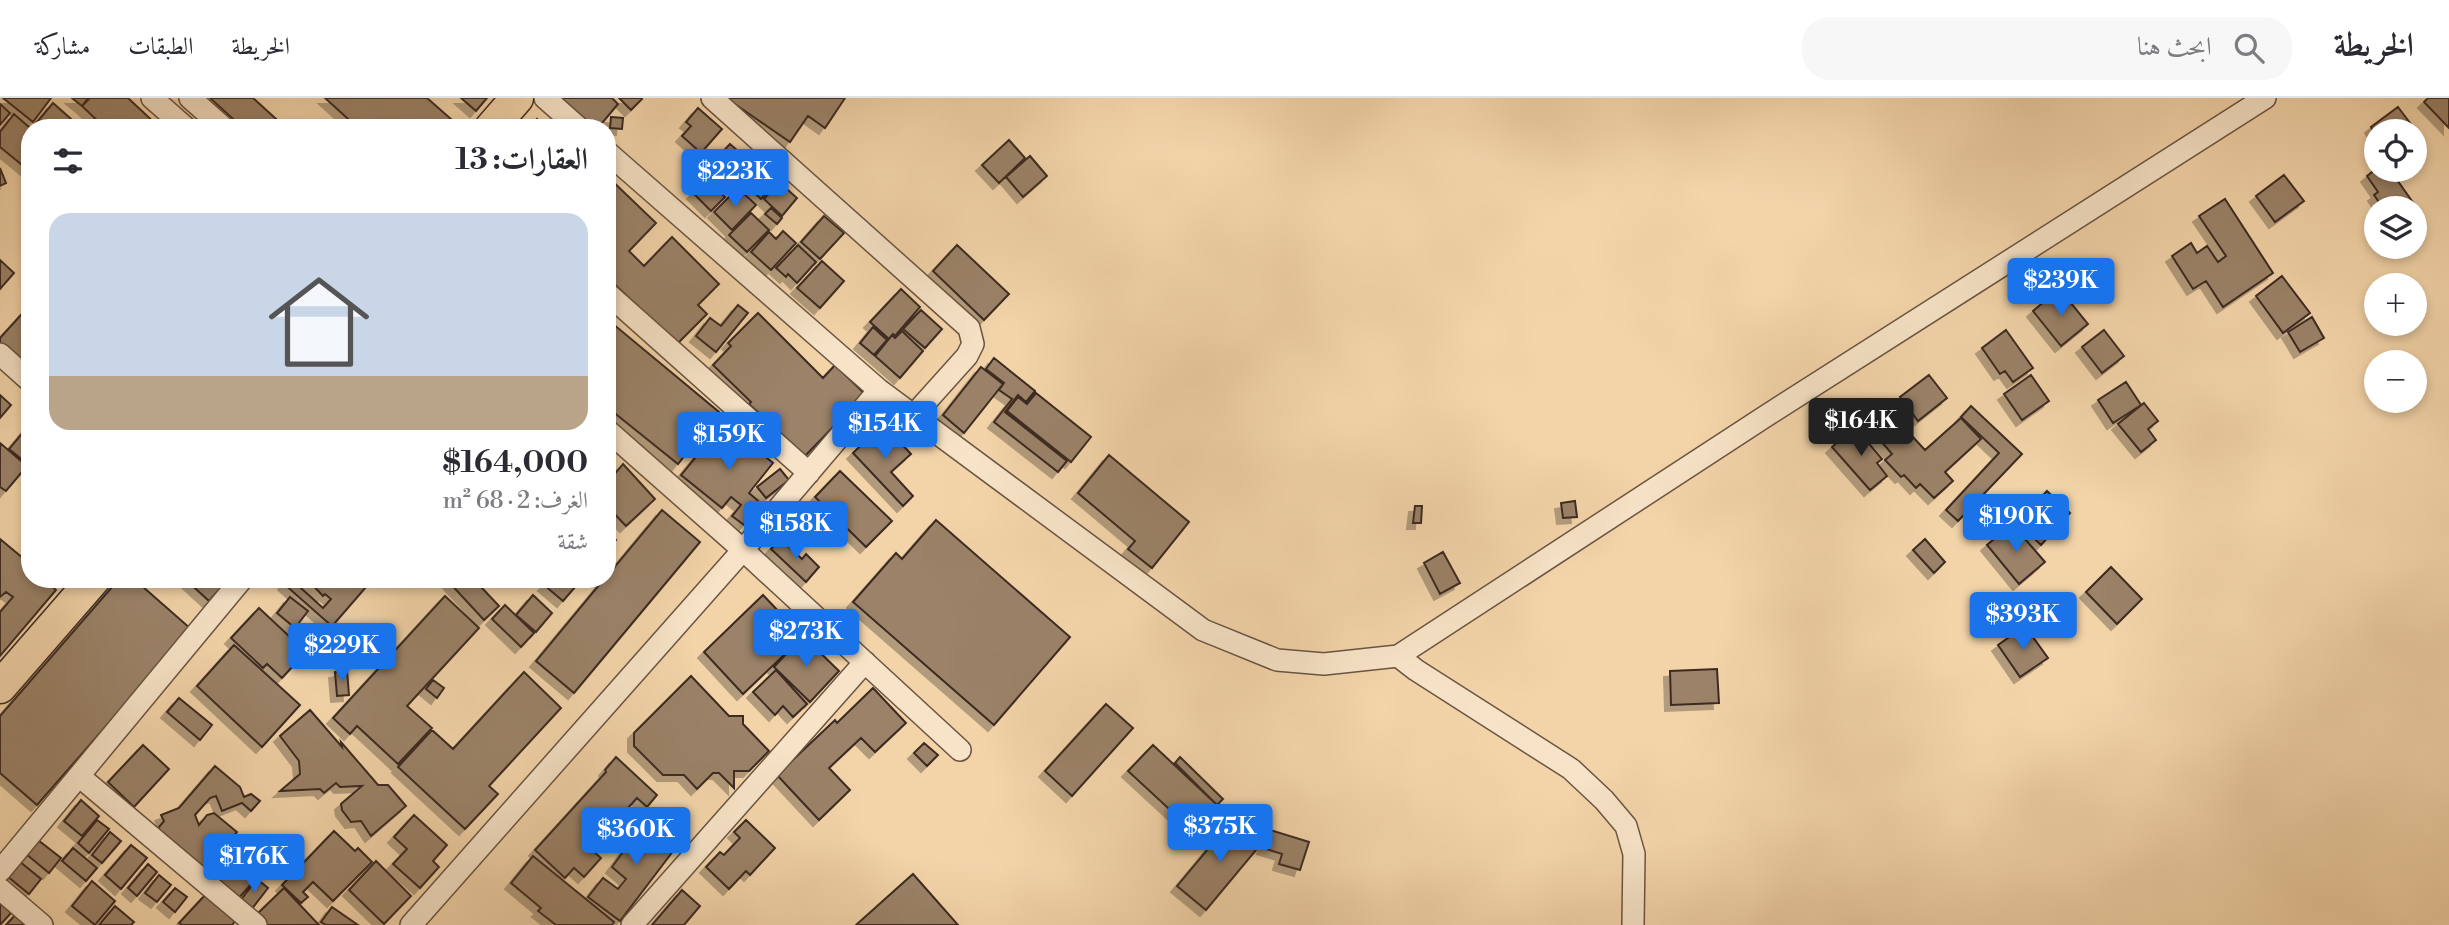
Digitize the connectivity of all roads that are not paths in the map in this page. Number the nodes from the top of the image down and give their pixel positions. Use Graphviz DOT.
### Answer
graph roads {
  1 [pos="152,98"];
  2 [pos="190,98"];
  3 [pos="517,98"];
  4 [pos="545,98"];
  5 [pos="712,98"];
  6 [pos="2265,98"];
  7 [pos="176,119"];
  8 [pos="214,119"];
  9 [pos="499,119"];
  10 [pos="569,119"];
  11 [pos="616,160"];
  12 [pos="616,301"];
  13 [pos="0,354"];
  14 [pos="21,373"];
  15 [pos="879,390"];
  16 [pos="914,415"];
  17 [pos="616,438"];
  18 [pos="809,473"];
  19 [pos="743,550"];
  20 [pos="86,588"];
  21 [pos="235,588"];
  22 [pos="1398,656"];
  23 [pos="865,662"];
  24 [pos="0,687"];
  25 [pos="960,750"];
  26 [pos="79,776"];
  27 [pos="0,871"];
  28 [pos="0,889"];
  29 [pos="42,925"];
  30 [pos="256,925"];
  31 [pos="411,925"];
  32 [pos="632,925"];
  33 [pos="1633,925"];
  1 -- 7 [label="street"];
  2 -- 8 [label="street"];
  3 -- 9 [label="main road"];
  4 -- 10 [label="street"];
  5 -- 16 [label="street"];
  6 -- 22 [label="street"];
  11 -- 15 [label="street"];
  12 -- 18 [label="street"];
  13 -- 14 [label="street"];
  15 -- 16 [label="street"];
  15 -- 18 [label="street"];
  16 -- 22 [label="street"];
  17 -- 19 [label="street"];
  18 -- 19 [label="street"];
  19 -- 23 [label="street"];
  19 -- 31 [label="street"];
  20 -- 24 [label="main road"];
  21 -- 26 [label="street"];
  22 -- 33 [label="street"];
  23 -- 25 [label="street"];
  23 -- 32 [label="street"];
  26 -- 27 [label="street"];
  26 -- 30 [label="street"];
  28 -- 29 [label="street"];
}
